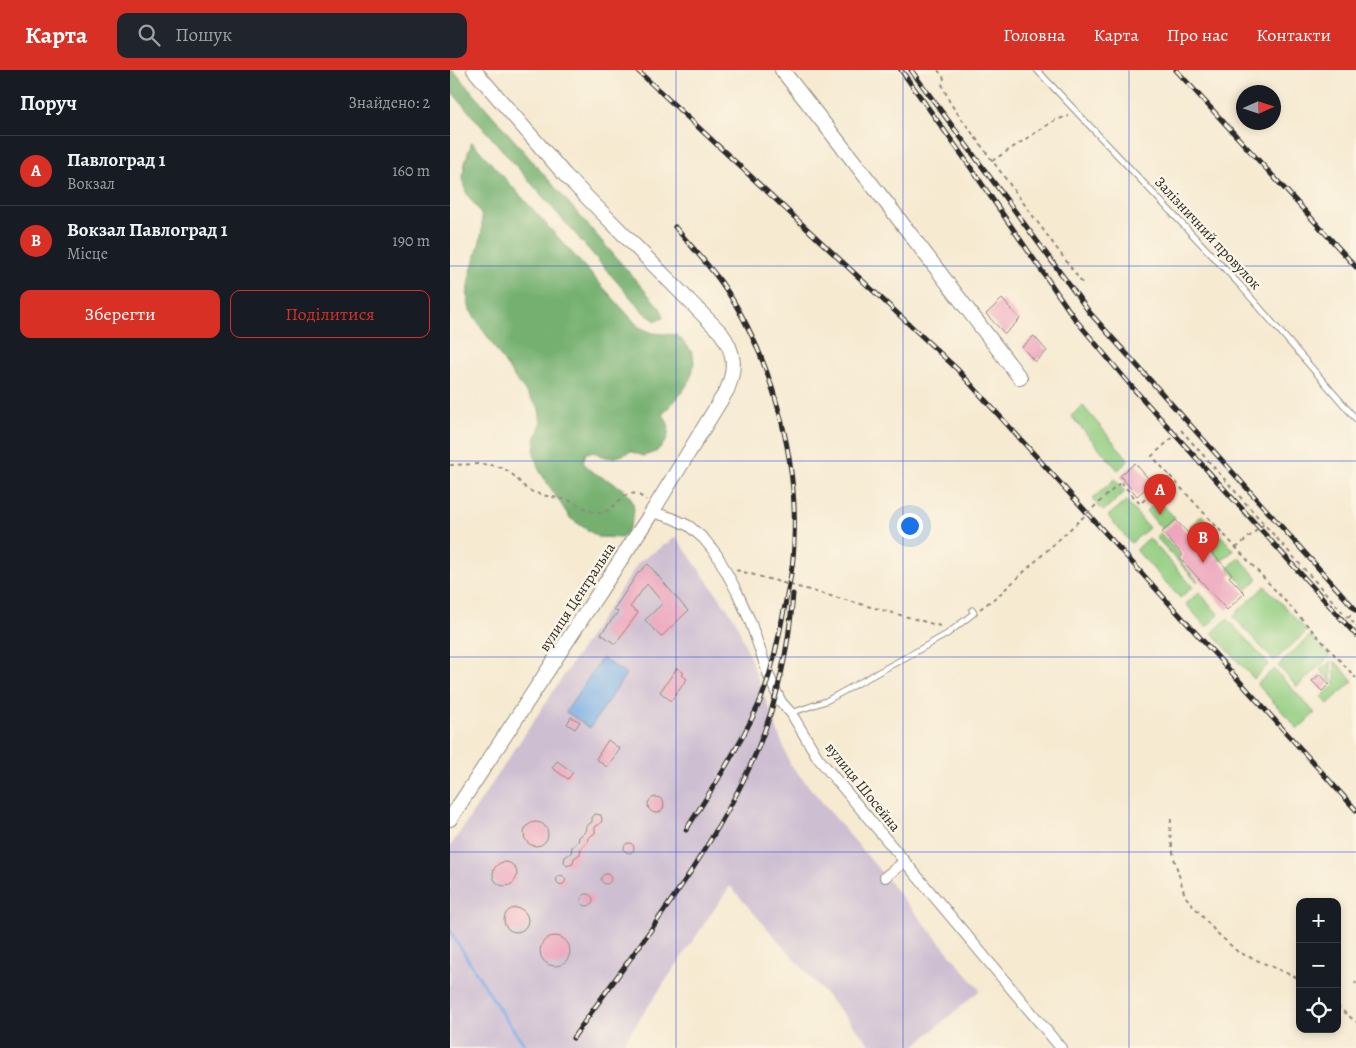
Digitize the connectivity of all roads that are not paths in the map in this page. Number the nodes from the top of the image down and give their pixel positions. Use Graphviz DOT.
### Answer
graph roads {
  1 [pos="474,70"];
  2 [pos="782,70"];
  3 [pos="1037,70"];
  4 [pos="1020,378"];
  5 [pos="1356,418"];
  6 [pos="653,511"];
  7 [pos="973,612"];
  8 [pos="792,712"];
  9 [pos="450,819"];
  10 [pos="904,862"];
  11 [pos="885,877"];
  12 [pos="1061,1048"];
  1 -- 6 [label="street, вулиця Центральна"];
  2 -- 4 [label="street"];
  3 -- 5 [label="lane, Залізничний провулок"];
  6 -- 8 [label="street, вулиця Шосейна"];
  6 -- 9 [label="street, вулиця Центральна"];
  7 -- 8 [label="lane"];
  8 -- 10 [label="street, вулиця Шосейна"];
  10 -- 11 [label="street"];
  10 -- 12 [label="street, вулиця Шосейна"];
}
